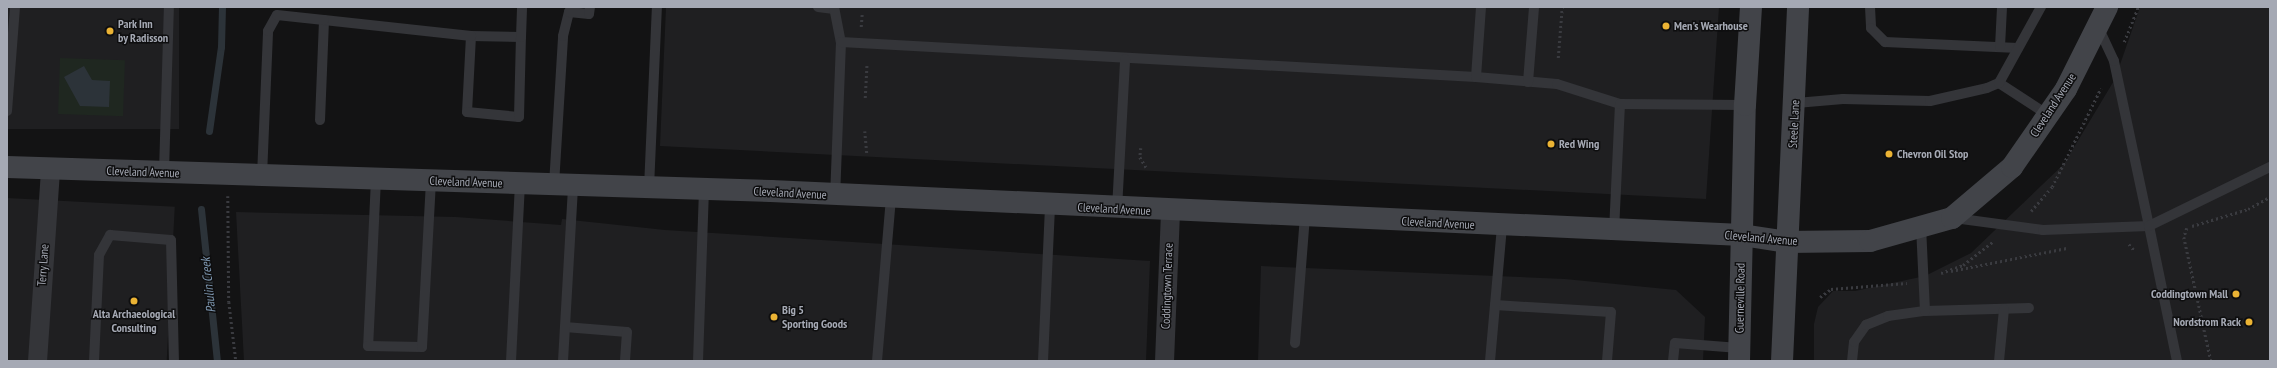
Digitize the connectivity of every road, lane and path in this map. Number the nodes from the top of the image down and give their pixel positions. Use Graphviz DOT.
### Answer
graph roads {
  1 [pos="15,7"];
  2 [pos="169,7"];
  3 [pos="522,7"];
  4 [pos="590,7"];
  5 [pos="657,7"];
  6 [pos="818,7"];
  7 [pos="1481,7"];
  8 [pos="1534,7"];
  9 [pos="1562,7"];
  10 [pos="1751,7"];
  11 [pos="1798,7"];
  12 [pos="1870,7"];
  13 [pos="2002,7"];
  14 [pos="2041,7"];
  15 [pos="2107,7"];
  16 [pos="834,8"];
  17 [pos="277,11"];
  18 [pos="862,12"];
  19 [pos="324,20"];
  20 [pos="2098,27"];
  21 [pos="861,28"];
  22 [pos="470,36"];
  23 [pos="521,37"];
  24 [pos="841,42"];
  25 [pos="2000,47"];
  26 [pos="2018,48"];
  27 [pos="1558,58"];
  28 [pos="1125,59"];
  29 [pos="867,63"];
  30 [pos="1476,77"];
  31 [pos="1528,82"];
  32 [pos="1999,82"];
  33 [pos="865,98"];
  34 [pos="1796,103"];
  35 [pos="1620,104"];
  36 [pos="1744,105"];
  37 [pos="7,111"];
  38 [pos="2048,115"];
  39 [pos="320,120"];
  40 [pos="865,132"];
  41 [pos="1141,148"];
  42 [pos="867,153"];
  43 [pos="7,167"];
  44 [pos="1146,167"];
  45 [pos="2270,167"];
  46 [pos="50,169"];
  47 [pos="164,172"];
  48 [pos="230,174"];
  49 [pos="262,176"];
  50 [pos="376,179"];
  51 [pos="431,181"];
  52 [pos="520,183"];
  53 [pos="564,185"];
  54 [pos="649,188"];
  55 [pos="704,189"];
  56 [pos="835,194"];
  57 [pos="891,197"];
  58 [pos="2270,197"];
  59 [pos="1050,206"];
  60 [pos="1117,209"];
  61 [pos="1170,211"];
  62 [pos="1305,217"];
  63 [pos="1952,218"];
  64 [pos="1502,226"];
  65 [pos="2149,226"];
  66 [pos="1921,227"];
  67 [pos="1614,231"];
  68 [pos="1742,235"];
  69 [pos="2123,238"];
  70 [pos="1787,242"];
  71 [pos="2070,248"];
  72 [pos="2134,250"];
  73 [pos="1940,273"];
  74 [pos="1495,305"];
  75 [pos="2029,308"];
  76 [pos="2004,309"];
  77 [pos="1925,311"];
  78 [pos="565,327"];
  79 [pos="1295,343"];
  80 [pos="1739,355"];
  81 [pos="37,361"];
  82 [pos="94,361"];
  83 [pos="174,361"];
  84 [pos="236,361"];
  85 [pos="511,361"];
  86 [pos="563,361"];
  87 [pos="625,361"];
  88 [pos="698,361"];
  89 [pos="877,361"];
  90 [pos="1043,361"];
  91 [pos="1164,361"];
  92 [pos="1490,361"];
  93 [pos="1607,361"];
  94 [pos="1673,361"];
  95 [pos="1782,361"];
  96 [pos="1852,361"];
  97 [pos="1999,361"];
  98 [pos="2177,361"];
  99 [pos="2211,361"];
  1 -- 37 [label="lane"];
  2 -- 47 [label="lane"];
  3 -- 23 [label="lane"];
  4 -- 53 [label="lane"];
  5 -- 54 [label="lane"];
  6 -- 16 [label="lane"];
  7 -- 30 [label="lane"];
  8 -- 31 [label="lane"];
  9 -- 27 [label="path"];
  10 -- 36 [label="main road"];
  11 -- 34 [label="main road, Steele Lane"];
  12 -- 25 [label="lane"];
  13 -- 25 [label="lane"];
  14 -- 26 [label="lane"];
  15 -- 20 [label="main road, Cleveland Avenue"];
  16 -- 24 [label="lane"];
  17 -- 19 [label="lane"];
  17 -- 49 [label="lane"];
  18 -- 21 [label="path"];
  19 -- 22 [label="lane"];
  19 -- 39 [label="lane"];
  20 -- 38 [label="main road, Cleveland Avenue"];
  20 -- 65 [label="lane"];
  22 -- 23 [label="lane"];
  22 -- 23 [label="lane"];
  24 -- 28 [label="lane"];
  24 -- 56 [label="lane"];
  25 -- 26 [label="lane"];
  26 -- 32 [label="lane"];
  28 -- 30 [label="lane"];
  28 -- 60 [label="lane"];
  29 -- 33 [label="path"];
  30 -- 31 [label="lane"];
  31 -- 35 [label="lane"];
  32 -- 34 [label="lane"];
  32 -- 38 [label="lane"];
  34 -- 70 [label="main road, Steele Lane"];
  35 -- 36 [label="lane"];
  35 -- 67 [label="lane"];
  36 -- 68 [label="main road"];
  38 -- 63 [label="main road, Cleveland Avenue"];
  40 -- 42 [label="path"];
  41 -- 44 [label="path"];
  43 -- 46 [label="main road, Cleveland Avenue"];
  45 -- 65 [label="lane"];
  46 -- 47 [label="main road, Cleveland Avenue"];
  46 -- 81 [label="street, Terry Lane"];
  47 -- 48 [label="main road, Cleveland Avenue"];
  48 -- 49 [label="main road, Cleveland Avenue"];
  48 -- 84 [label="path"];
  49 -- 50 [label="main road, Cleveland Avenue"];
  50 -- 51 [label="main road, Cleveland Avenue"];
  50 -- 51 [label="lane"];
  51 -- 52 [label="main road, Cleveland Avenue"];
  52 -- 53 [label="main road, Cleveland Avenue"];
  52 -- 85 [label="lane"];
  53 -- 54 [label="main road, Cleveland Avenue"];
  53 -- 78 [label="lane"];
  54 -- 55 [label="main road, Cleveland Avenue"];
  55 -- 56 [label="main road, Cleveland Avenue"];
  55 -- 88 [label="lane"];
  56 -- 57 [label="main road, Cleveland Avenue"];
  57 -- 59 [label="main road, Cleveland Avenue"];
  57 -- 89 [label="lane"];
  58 -- 99 [label="path"];
  59 -- 60 [label="main road, Cleveland Avenue"];
  59 -- 90 [label="lane"];
  60 -- 61 [label="main road, Cleveland Avenue"];
  61 -- 62 [label="main road, Cleveland Avenue"];
  61 -- 91 [label="street, Coddingtown Terrace"];
  62 -- 64 [label="main road, Cleveland Avenue"];
  62 -- 79 [label="lane"];
  63 -- 65 [label="lane"];
  63 -- 66 [label="main road, Cleveland Avenue"];
  64 -- 67 [label="main road, Cleveland Avenue"];
  64 -- 74 [label="lane"];
  65 -- 98 [label="lane"];
  66 -- 70 [label="main road, Cleveland Avenue"];
  66 -- 77 [label="lane"];
  67 -- 68 [label="main road, Cleveland Avenue"];
  68 -- 70 [label="main road, Cleveland Avenue"];
  68 -- 80 [label="main road, Guerneville Road"];
  69 -- 72 [label="path"];
  70 -- 95 [label="main road"];
  71 -- 73 [label="path"];
  74 -- 92 [label="lane"];
  74 -- 93 [label="lane"];
  75 -- 76 [label="lane"];
  76 -- 77 [label="lane"];
  76 -- 97 [label="lane"];
  77 -- 96 [label="lane"];
  78 -- 86 [label="lane"];
  78 -- 87 [label="lane"];
  80 -- 94 [label="lane"];
  82 -- 83 [label="lane"];
}
